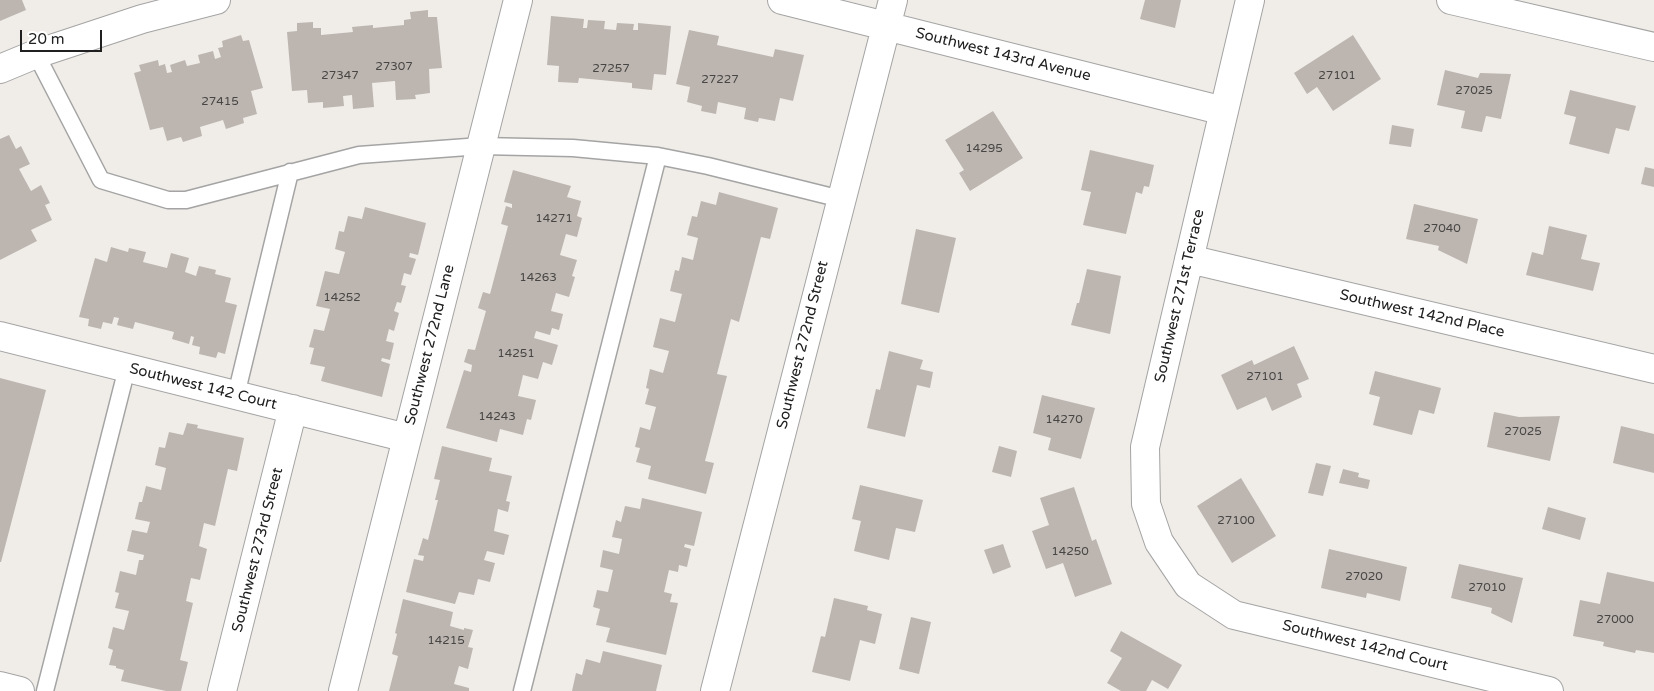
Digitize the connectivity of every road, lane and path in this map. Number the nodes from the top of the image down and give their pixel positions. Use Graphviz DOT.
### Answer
graph roads {
  1 [pos="216,0"];
  2 [pos="518,0"];
  3 [pos="782,0"];
  4 [pos="1250,0"];
  5 [pos="1451,0"];
  6 [pos="889,13"];
  7 [pos="1654,47"];
  8 [pos="36,54"];
  9 [pos="0,69"];
  10 [pos="1224,112"];
  11 [pos="481,146"];
  12 [pos="658,156"];
  13 [pos="290,172"];
  14 [pos="841,199"];
  15 [pos="1189,259"];
  16 [pos="0,336"];
  17 [pos="127,368"];
  18 [pos="1654,369"];
  19 [pos="236,395"];
  20 [pos="293,410"];
  21 [pos="407,438"];
  22 [pos="1188,585"];
  23 [pos="0,686"];
  24 [pos="20,691"];
  25 [pos="45,691"];
  26 [pos="222,691"];
  27 [pos="343,691"];
  28 [pos="522,691"];
  29 [pos="715,691"];
  30 [pos="1549,691"];
  1 -- 8 [label="street"];
  2 -- 11 [label="street, Southwest 272nd Lane"];
  3 -- 6 [label="street, Southwest 143rd Avenue"];
  4 -- 10 [label="street, Southwest 271st Terrace"];
  5 -- 7 [label="street"];
  6 -- 10 [label="street, Southwest 143rd Avenue"];
  6 -- 14 [label="street, Southwest 272nd Street"];
  8 -- 9 [label="street"];
  8 -- 13 [label="lane"];
  10 -- 15 [label="street, Southwest 271st Terrace"];
  11 -- 12 [label="lane"];
  11 -- 13 [label="lane"];
  11 -- 21 [label="street, Southwest 272nd Lane"];
  12 -- 14 [label="lane"];
  12 -- 28 [label="lane"];
  13 -- 19 [label="lane"];
  14 -- 29 [label="street, Southwest 272nd Street"];
  15 -- 18 [label="street, Southwest 142nd Place"];
  15 -- 22 [label="street, Southwest 271st Terrace"];
  16 -- 17 [label="street, Southwest 142 Court"];
  17 -- 19 [label="street, Southwest 142 Court"];
  17 -- 25 [label="lane"];
  19 -- 20 [label="street, Southwest 142 Court"];
  20 -- 21 [label="street, Southwest 142 Court"];
  20 -- 26 [label="street, Southwest 273rd Street"];
  21 -- 27 [label="street, Southwest 272nd Lane"];
  22 -- 30 [label="street, Southwest 142nd Court"];
  23 -- 24 [label="street"];
}
